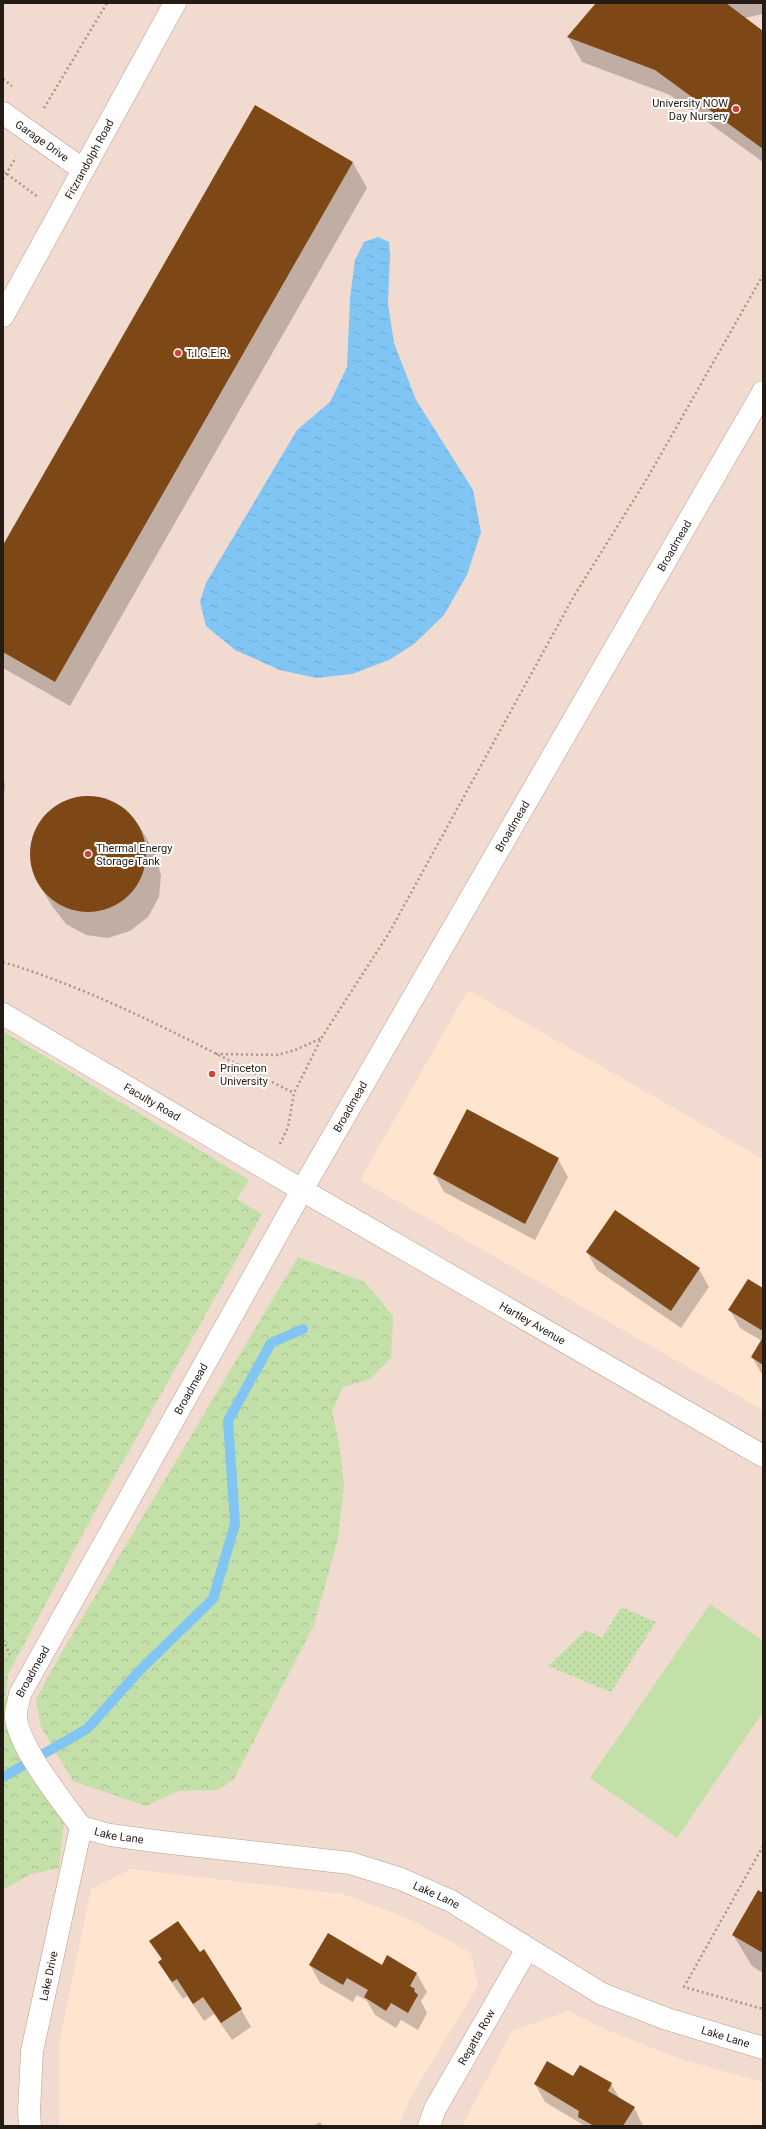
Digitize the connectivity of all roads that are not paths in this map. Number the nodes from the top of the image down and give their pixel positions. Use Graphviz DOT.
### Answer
graph roads {
  1 [pos="175,3"];
  2 [pos="3,113"];
  3 [pos="82,169"];
  4 [pos="3,316"];
  5 [pos="763,392"];
  6 [pos="3,1014"];
  7 [pos="302,1190"];
  8 [pos="763,1456"];
  9 [pos="81,1827"];
  10 [pos="527,1949"];
  11 [pos="763,2048"];
  12 [pos="30,2126"];
  13 [pos="429,2126"];
  1 -- 3 [label="street, Fitzrandolph Road"];
  2 -- 3 [label="street, Garage Drive"];
  3 -- 4 [label="street, Fitzrandolph Road"];
  5 -- 7 [label="street, Broadmead"];
  6 -- 7 [label="street, Faculty Road"];
  7 -- 8 [label="street, Hartley Avenue"];
  7 -- 9 [label="street, Broadmead"];
  9 -- 10 [label="street, Lake Lane"];
  9 -- 12 [label="street, Lake Drive"];
  10 -- 11 [label="street, Lake Lane"];
  10 -- 13 [label="street, Regatta Row"];
}
